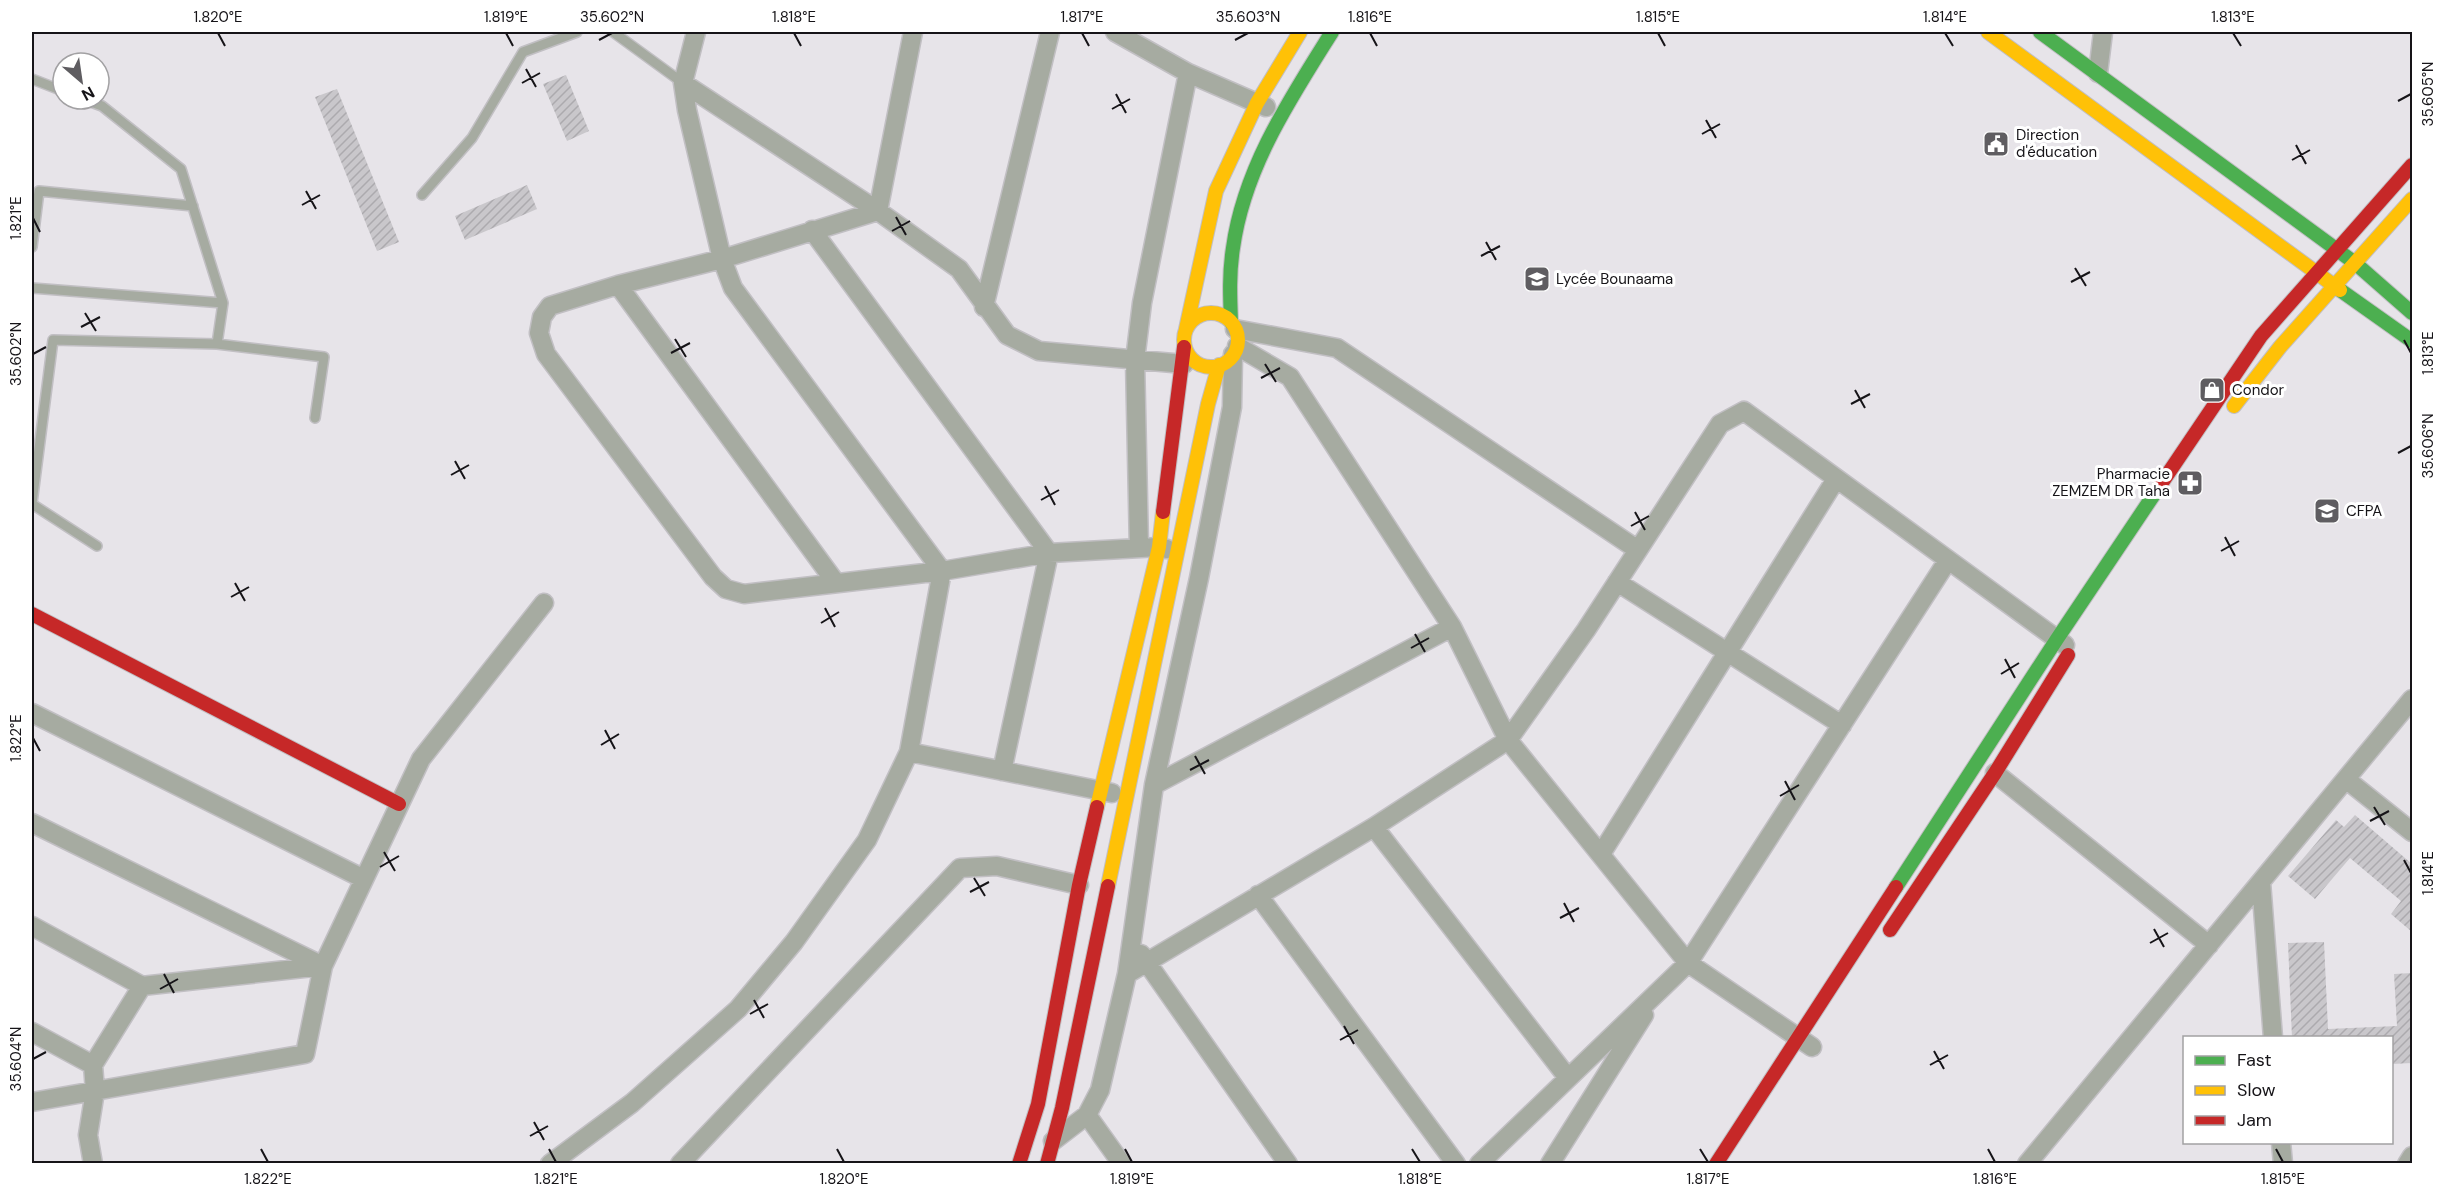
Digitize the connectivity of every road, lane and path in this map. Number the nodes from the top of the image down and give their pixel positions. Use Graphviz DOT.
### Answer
graph roads {
  1 [pos="577,32"];
  2 [pos="613,32"];
  3 [pos="696,32"];
  4 [pos="913,32"];
  5 [pos="1050,32"];
  6 [pos="1115,32"];
  7 [pos="1300,32"];
  8 [pos="1332,32"];
  9 [pos="1988,32"];
  10 [pos="2040,32"];
  11 [pos="2103,32"];
  12 [pos="1188,73"];
  13 [pos="2098,73"];
  14 [pos="32,79"];
  15 [pos="683,83"];
  16 [pos="51,86"];
  17 [pos="1257,103"];
  18 [pos="108,111"];
  19 [pos="1280,115"];
  20 [pos="2412,165"];
  21 [pos="422,195"];
  22 [pos="2412,199"];
  23 [pos="193,206"];
  24 [pos="879,211"];
  25 [pos="812,230"];
  26 [pos="32,246"];
  27 [pos="2338,251"];
  28 [pos="722,259"];
  29 [pos="2355,263"];
  30 [pos="2317,274"];
  31 [pos="618,285"];
  32 [pos="2336,286"];
  33 [pos="32,288"];
  34 [pos="223,303"];
  35 [pos="984,307"];
  36 [pos="2412,313"];
  37 [pos="1186,329"];
  38 [pos="2412,341"];
  39 [pos="1231,343"];
  40 [pos="217,344"];
  41 [pos="1184,355"];
  42 [pos="1135,360"];
  43 [pos="2226,417"];
  44 [pos="315,418"];
  45 [pos="35,452"];
  46 [pos="1836,478"];
  47 [pos="32,504"];
  48 [pos="97,546"];
  49 [pos="1159,546"];
  50 [pos="1139,548"];
  51 [pos="1638,550"];
  52 [pos="1049,553"];
  53 [pos="1178,553"];
  54 [pos="1948,560"];
  55 [pos="942,571"];
  56 [pos="1617,582"];
  57 [pos="836,583"];
  58 [pos="544,603"];
  59 [pos="32,614"];
  60 [pos="1452,627"];
  61 [pos="2068,643"];
  62 [pos="1727,652"];
  63 [pos="2412,699"];
  64 [pos="32,712"];
  65 [pos="1842,725"];
  66 [pos="1508,740"];
  67 [pos="909,752"];
  68 [pos="1002,771"];
  69 [pos="1995,773"];
  70 [pos="2347,780"];
  71 [pos="1154,785"];
  72 [pos="1100,792"];
  73 [pos="1128,796"];
  74 [pos="399,804"];
  75 [pos="32,823"];
  76 [pos="1374,827"];
  77 [pos="2412,832"];
  78 [pos="1601,854"];
  79 [pos="364,879"];
  80 [pos="2261,882"];
  81 [pos="1079,885"];
  82 [pos="1258,895"];
  83 [pos="32,926"];
  84 [pos="1132,936"];
  85 [pos="1884,940"];
  86 [pos="2209,945"];
  87 [pos="1146,963"];
  88 [pos="1688,963"];
  89 [pos="323,966"];
  90 [pos="1127,974"];
  91 [pos="142,986"];
  92 [pos="1659,991"];
  93 [pos="32,1032"];
  94 [pos="2273,1036"];
  95 [pos="1808,1045"];
  96 [pos="93,1065"];
  97 [pos="1568,1078"];
  98 [pos="95,1091"];
  99 [pos="32,1102"];
  100 [pos="1087,1115"];
  101 [pos="1053,1141"];
  102 [pos="2281,1144"];
  103 [pos="2412,1156"];
  104 [pos="93,1164"];
  105 [pos="549,1164"];
  106 [pos="680,1164"];
  107 [pos="1019,1164"];
  108 [pos="1047,1164"];
  109 [pos="1122,1164"];
  110 [pos="1288,1164"];
  111 [pos="1456,1164"];
  112 [pos="1479,1164"];
  113 [pos="1550,1164"];
  114 [pos="1716,1164"];
  115 [pos="2027,1164"];
  116 [pos="2283,1164"];
  117 [pos="2408,1164"];
  1 -- 21 [label="lane"];
  2 -- 15 [label="lane"];
  3 -- 15 [label="street"];
  4 -- 24 [label="street"];
  5 -- 35 [label="street"];
  6 -- 12 [label="street"];
  7 -- 17 [label="street"];
  8 -- 19 [label="street"];
  9 -- 30 [label="street"];
  10 -- 13 [label="street"];
  11 -- 13 [label="street"];
  12 -- 17 [label="street"];
  12 -- 42 [label="street"];
  13 -- 27 [label="street"];
  14 -- 16 [label="lane"];
  15 -- 24 [label="street"];
  15 -- 28 [label="street"];
  17 -- 19 [label="street"];
  17 -- 37 [label="street"];
  18 -- 23 [label="lane"];
  19 -- 39 [label="street"];
  20 -- 27 [label="street"];
  22 -- 29 [label="street"];
  23 -- 26 [label="lane"];
  23 -- 34 [label="lane"];
  24 -- 25 [label="street"];
  24 -- 35 [label="street"];
  25 -- 28 [label="street"];
  25 -- 52 [label="street"];
  27 -- 29 [label="street"];
  27 -- 30 [label="street"];
  28 -- 31 [label="street"];
  28 -- 55 [label="street"];
  29 -- 32 [label="street"];
  29 -- 36 [label="street"];
  30 -- 32 [label="street"];
  30 -- 61 [label="street"];
  31 -- 57 [label="street"];
  31 -- 57 [label="street"];
  32 -- 38 [label="street"];
  32 -- 43 [label="street"];
  33 -- 34 [label="lane"];
  34 -- 40 [label="lane"];
  35 -- 42 [label="street"];
  37 -- 39 [label="street"];
  37 -- 41 [label="street"];
  39 -- 41 [label="street"];
  39 -- 51 [label="street"];
  39 -- 53 [label="street"];
  39 -- 60 [label="street"];
  39 -- 71 [label="street"];
  40 -- 44 [label="lane"];
  40 -- 45 [label="lane"];
  41 -- 42 [label="street"];
  41 -- 49 [label="street"];
  42 -- 50 [label="street"];
  45 -- 47 [label="lane"];
  46 -- 51 [label="street"];
  46 -- 54 [label="street"];
  46 -- 62 [label="street"];
  47 -- 48 [label="lane"];
  49 -- 50 [label="street"];
  49 -- 53 [label="street"];
  49 -- 72 [label="street"];
  50 -- 52 [label="street"];
  51 -- 56 [label="street"];
  52 -- 55 [label="street"];
  52 -- 68 [label="street"];
  53 -- 73 [label="street"];
  54 -- 61 [label="street"];
  54 -- 65 [label="street"];
  55 -- 57 [label="street"];
  55 -- 67 [label="street"];
  56 -- 62 [label="street"];
  56 -- 66 [label="street"];
  58 -- 74 [label="street"];
  59 -- 74 [label="street"];
  60 -- 66 [label="street"];
  60 -- 71 [label="street"];
  61 -- 69 [label="street"];
  61 -- 95 [label="street"];
  62 -- 65 [label="street"];
  62 -- 78 [label="street"];
  63 -- 70 [label="street"];
  64 -- 79 [label="street"];
  65 -- 88 [label="street"];
  66 -- 76 [label="street"];
  66 -- 78 [label="street"];
  67 -- 68 [label="street"];
  67 -- 105 [label="street"];
  68 -- 72 [label="street"];
  69 -- 85 [label="street"];
  69 -- 86 [label="street"];
  70 -- 77 [label="street"];
  70 -- 80 [label="street"];
  71 -- 84 [label="street"];
  72 -- 73 [label="street"];
  72 -- 81 [label="street"];
  73 -- 101 [label="street"];
  74 -- 79 [label="street"];
  75 -- 89 [label="street"];
  76 -- 82 [label="street"];
  76 -- 97 [label="street"];
  78 -- 88 [label="street"];
  79 -- 89 [label="street"];
  80 -- 86 [label="street"];
  80 -- 94 [label="street"];
  81 -- 106 [label="street"];
  81 -- 107 [label="street"];
  82 -- 87 [label="street"];
  82 -- 111 [label="street"];
  83 -- 91 [label="street"];
  84 -- 87 [label="street"];
  84 -- 90 [label="street"];
  86 -- 115 [label="street"];
  87 -- 90 [label="street"];
  87 -- 110 [label="street"];
  88 -- 92 [label="street"];
  88 -- 95 [label="street"];
  89 -- 91 [label="street"];
  89 -- 98 [label="street"];
  90 -- 100 [label="street"];
  91 -- 96 [label="street"];
  92 -- 97 [label="street"];
  92 -- 113 [label="street"];
  93 -- 96 [label="street"];
  95 -- 114 [label="street"];
  96 -- 98 [label="street"];
  97 -- 112 [label="street"];
  98 -- 99 [label="street"];
  98 -- 104 [label="street"];
  100 -- 101 [label="street"];
  100 -- 109 [label="street"];
  101 -- 108 [label="street"];
  102 -- 116 [label="street"];
  103 -- 117 [label="street"];
}
